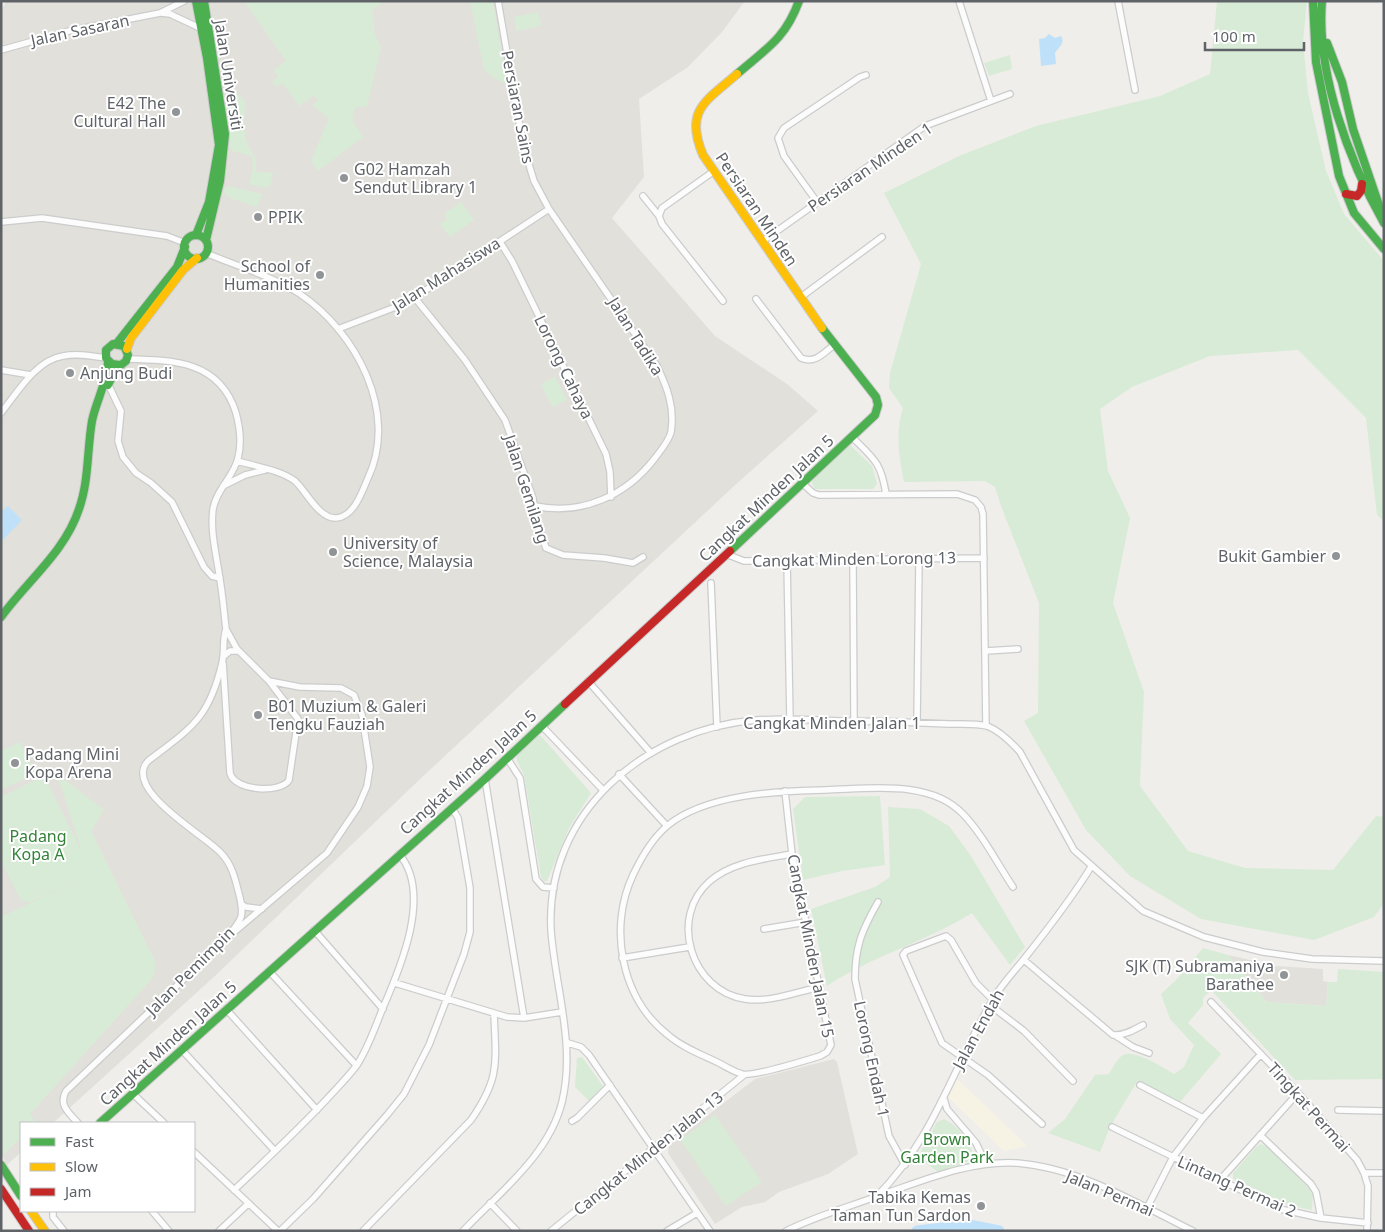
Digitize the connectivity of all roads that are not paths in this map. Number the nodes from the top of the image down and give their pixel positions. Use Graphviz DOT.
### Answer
graph roads {
  1 [pos="184,1"];
  2 [pos="196,1"];
  3 [pos="204,1"];
  4 [pos="498,1"];
  5 [pos="798,1"];
  6 [pos="959,1"];
  7 [pos="1118,1"];
  8 [pos="1313,1"];
  9 [pos="1322,1"];
  10 [pos="160,12"];
  11 [pos="202,29"];
  12 [pos="1323,34"];
  13 [pos="1,50"];
  14 [pos="866,75"];
  15 [pos="1135,90"];
  16 [pos="1010,94"];
  17 [pos="991,101"];
  18 [pos="714,171"];
  19 [pos="1362,184"];
  20 [pos="1346,194"];
  21 [pos="644,196"];
  22 [pos="817,202"];
  23 [pos="549,209"];
  24 [pos="658,216"];
  25 [pos="1384,221"];
  26 [pos="1,222"];
  27 [pos="196,235"];
  28 [pos="882,237"];
  29 [pos="206,240"];
  30 [pos="763,241"];
  31 [pos="500,242"];
  32 [pos="185,245"];
  33 [pos="1384,249"];
  34 [pos="206,253"];
  35 [pos="197,258"];
  36 [pos="801,296"];
  37 [pos="415,298"];
  38 [pos="756,299"];
  39 [pos="723,301"];
  40 [pos="338,329"];
  41 [pos="117,343"];
  42 [pos="835,344"];
  43 [pos="127,349"];
  44 [pos="107,356"];
  45 [pos="127,358"];
  46 [pos="120,365"];
  47 [pos="1,370"];
  48 [pos="31,375"];
  49 [pos="108,384"];
  50 [pos="1,413"];
  51 [pos="94,421"];
  52 [pos="852,437"];
  53 [pos="238,461"];
  54 [pos="266,470"];
  55 [pos="802,483"];
  56 [pos="223,486"];
  57 [pos="886,494"];
  58 [pos="610,497"];
  59 [pos="535,506"];
  60 [pos="726,554"];
  61 [pos="644,557"];
  62 [pos="984,558"];
  63 [pos="919,559"];
  64 [pos="853,560"];
  65 [pos="787,561"];
  66 [pos="220,578"];
  67 [pos="711,583"];
  68 [pos="1,617"];
  69 [pos="226,629"];
  70 [pos="1018,649"];
  71 [pos="239,651"];
  72 [pos="986,651"];
  73 [pos="223,659"];
  74 [pos="269,681"];
  75 [pos="588,681"];
  76 [pos="790,720"];
  77 [pos="854,721"];
  78 [pos="917,722"];
  79 [pos="541,725"];
  80 [pos="986,726"];
  81 [pos="717,727"];
  82 [pos="650,752"];
  83 [pos="507,758"];
  84 [pos="619,774"];
  85 [pos="485,779"];
  86 [pos="603,790"];
  87 [pos="785,791"];
  88 [pos="452,808"];
  89 [pos="668,826"];
  90 [pos="399,854"];
  91 [pos="792,854"];
  92 [pos="1091,867"];
  93 [pos="1013,887"];
  94 [pos="554,888"];
  95 [pos="878,902"];
  96 [pos="241,904"];
  97 [pos="262,909"];
  98 [pos="806,922"];
  99 [pos="764,929"];
  100 [pos="314,930"];
  101 [pos="226,939"];
  102 [pos="689,947"];
  103 [pos="622,958"];
  104 [pos="1024,960"];
  105 [pos="1384,961"];
  106 [pos="269,971"];
  107 [pos="394,983"];
  108 [pos="820,987"];
  109 [pos="447,1000"];
  110 [pos="1211,1002"];
  111 [pos="991,1003"];
  112 [pos="226,1009"];
  113 [pos="383,1009"];
  114 [pos="562,1012"];
  115 [pos="494,1014"];
  116 [pos="524,1018"];
  117 [pos="1143,1025"];
  118 [pos="1116,1036"];
  119 [pos="568,1043"];
  120 [pos="181,1050"];
  121 [pos="1149,1053"];
  122 [pos="1261,1054"];
  123 [pos="961,1058"];
  124 [pos="356,1065"];
  125 [pos="744,1075"];
  126 [pos="1073,1080"];
  127 [pos="610,1085"];
  128 [pos="1140,1085"];
  129 [pos="1298,1092"];
  130 [pos="133,1094"];
  131 [pos="944,1099"];
  132 [pos="317,1110"];
  133 [pos="1338,1110"];
  134 [pos="1384,1111"];
  135 [pos="936,1115"];
  136 [pos="951,1115"];
  137 [pos="1203,1118"];
  138 [pos="572,1120"];
  139 [pos="77,1122"];
  140 [pos="101,1122"];
  141 [pos="163,1122"];
  142 [pos="1042,1124"];
  143 [pos="1112,1127"];
  144 [pos="1260,1135"];
  145 [pos="653,1148"];
  146 [pos="276,1151"];
  147 [pos="195,1153"];
  148 [pos="1173,1157"];
  149 [pos="986,1164"];
  150 [pos="1,1165"];
  151 [pos="905,1165"];
  152 [pos="1364,1173"];
  153 [pos="1384,1173"];
  154 [pos="898,1174"];
  155 [pos="1220,1180"];
  156 [pos="907,1186"];
  157 [pos="1,1189"];
  158 [pos="234,1190"];
  159 [pos="20,1194"];
  160 [pos="875,1197"];
  161 [pos="490,1203"];
  162 [pos="248,1204"];
  163 [pos="1148,1208"];
  164 [pos="32,1212"];
  165 [pos="52,1212"];
  166 [pos="153,1212"];
  167 [pos="697,1213"];
  168 [pos="1321,1218"];
  169 [pos="1368,1223"];
  170 [pos="29,1231"];
  171 [pos="45,1231"];
  172 [pos="64,1231"];
  173 [pos="169,1231"];
  174 [pos="219,1231"];
  175 [pos="279,1231"];
  176 [pos="363,1231"];
  177 [pos="463,1231"];
  178 [pos="517,1231"];
  179 [pos="551,1231"];
  180 [pos="667,1231"];
  181 [pos="710,1231"];
  182 [pos="786,1231"];
  183 [pos="1193,1231"];
  184 [pos="1368,1231"];
  1 -- 10 [label="street, Jalan Sasaran"];
  2 -- 11 [label="main road, Jalan Universiti"];
  3 -- 29 [label="main road, Jalan Universiti"];
  4 -- 23 [label="street, Persiaran Sains"];
  5 -- 18 [label="main road, Persiaran Minden"];
  6 -- 17 [label="street"];
  7 -- 15 [label="street"];
  8 -- 20 [label="main road"];
  9 -- 12 [label="main road"];
  10 -- 11 [label="street"];
  10 -- 13 [label="street, Jalan Sasaran"];
  11 -- 27 [label="main road, Jalan Universiti"];
  12 -- 19 [label="main road"];
  12 -- 25 [label="main road"];
  14 -- 22 [label="street"];
  16 -- 17 [label="street, Persiaran Minden 1"];
  17 -- 22 [label="street, Persiaran Minden 1"];
  18 -- 24 [label="street"];
  18 -- 30 [label="main road, Persiaran Minden"];
  19 -- 20 [label="main road"];
  19 -- 25 [label="main road"];
  20 -- 33 [label="main road"];
  21 -- 24 [label="street"];
  22 -- 30 [label="street, Persiaran Minden 1"];
  23 -- 31 [label="street, Jalan Mahasiswa"];
  23 -- 58 [label="street, Jalan Tadika"];
  24 -- 39 [label="street"];
  26 -- 32 [label="street"];
  27 -- 29 [label="main road"];
  27 -- 32 [label="main road"];
  28 -- 36 [label="street"];
  29 -- 34 [label="main road"];
  30 -- 36 [label="main road, Persiaran Minden"];
  31 -- 37 [label="street, Jalan Mahasiswa"];
  31 -- 58 [label="street, Lorong Cahaya"];
  32 -- 35 [label="main road"];
  32 -- 41 [label="main road"];
  34 -- 35 [label="main road"];
  34 -- 40 [label="street"];
  35 -- 43 [label="main road"];
  36 -- 42 [label="main road, Persiaran Minden"];
  37 -- 40 [label="street, Jalan Mahasiswa"];
  37 -- 59 [label="street, Jalan Gemilang"];
  38 -- 42 [label="street"];
  40 -- 54 [label="street"];
  41 -- 43 [label="main road"];
  41 -- 44 [label="main road"];
  42 -- 52 [label="main road, Persiaran Minden"];
  43 -- 45 [label="main road"];
  44 -- 46 [label="main road"];
  44 -- 48 [label="street"];
  44 -- 51 [label="main road"];
  45 -- 46 [label="main road"];
  45 -- 53 [label="street"];
  46 -- 49 [label="main road"];
  47 -- 48 [label="street"];
  48 -- 50 [label="street"];
  49 -- 51 [label="main road"];
  49 -- 66 [label="street"];
  51 -- 68 [label="main road"];
  52 -- 55 [label="main road, Cangkat Minden Jalan 5"];
  52 -- 57 [label="street"];
  53 -- 54 [label="street"];
  53 -- 56 [label="street"];
  54 -- 56 [label="street"];
  55 -- 57 [label="street"];
  55 -- 60 [label="main road, Cangkat Minden Jalan 5"];
  56 -- 66 [label="street"];
  57 -- 62 [label="street"];
  58 -- 59 [label="street, Jalan Tadika"];
  59 -- 61 [label="street, Jalan Gemilang"];
  60 -- 65 [label="street, Cangkat Minden Lorong 13"];
  60 -- 75 [label="main road, Cangkat Minden Jalan 5"];
  62 -- 63 [label="street, Cangkat Minden Lorong 13"];
  62 -- 72 [label="street"];
  63 -- 64 [label="street, Cangkat Minden Lorong 13"];
  63 -- 78 [label="street"];
  64 -- 65 [label="street, Cangkat Minden Lorong 13"];
  64 -- 77 [label="street"];
  65 -- 76 [label="street"];
  66 -- 69 [label="street"];
  67 -- 81 [label="street"];
  69 -- 71 [label="street"];
  69 -- 73 [label="street"];
  70 -- 72 [label="street"];
  71 -- 73 [label="street"];
  71 -- 74 [label="street"];
  72 -- 80 [label="street"];
  73 -- 74 [label="street"];
  73 -- 96 [label="street"];
  74 -- 97 [label="street"];
  75 -- 79 [label="main road, Cangkat Minden Jalan 5"];
  75 -- 82 [label="street"];
  76 -- 77 [label="street, Cangkat Minden Jalan 1"];
  76 -- 81 [label="street, Cangkat Minden Jalan 1"];
  77 -- 78 [label="street, Cangkat Minden Jalan 1"];
  78 -- 80 [label="street, Cangkat Minden Jalan 1"];
  79 -- 83 [label="main road, Cangkat Minden Jalan 5"];
  79 -- 86 [label="street"];
  80 -- 92 [label="street, Cangkat Minden Jalan 1"];
  81 -- 82 [label="street, Cangkat Minden Jalan 1"];
  82 -- 84 [label="street, Cangkat Minden Jalan 1"];
  83 -- 85 [label="main road, Cangkat Minden Jalan 5"];
  83 -- 94 [label="street"];
  84 -- 86 [label="street, Cangkat Minden Jalan 1"];
  84 -- 89 [label="street"];
  85 -- 88 [label="main road, Cangkat Minden Jalan 5"];
  85 -- 116 [label="street"];
  86 -- 94 [label="street, Cangkat Minden Jalan 1"];
  87 -- 89 [label="street"];
  87 -- 91 [label="street, Cangkat Minden Jalan 15"];
  87 -- 93 [label="street"];
  88 -- 90 [label="main road, Cangkat Minden Jalan 5"];
  88 -- 109 [label="street"];
  89 -- 103 [label="street"];
  90 -- 100 [label="main road, Cangkat Minden Jalan 5"];
  90 -- 107 [label="street"];
  91 -- 98 [label="street, Cangkat Minden Jalan 15"];
  91 -- 102 [label="street"];
  92 -- 104 [label="street, Jalan Endah"];
  92 -- 105 [label="street, Cangkat Minden Jalan 1"];
  94 -- 114 [label="street, Cangkat Minden Jalan 1"];
  95 -- 151 [label="street, Lorong Endah 1"];
  96 -- 97 [label="street"];
  96 -- 101 [label="street, Jalan Pemimpin"];
  97 -- 101 [label="street"];
  98 -- 99 [label="street"];
  98 -- 108 [label="street, Cangkat Minden Jalan 15"];
  100 -- 106 [label="main road, Cangkat Minden Jalan 5"];
  100 -- 113 [label="street"];
  101 -- 139 [label="street, Jalan Pemimpin"];
  102 -- 103 [label="street"];
  102 -- 108 [label="street"];
  103 -- 125 [label="street"];
  104 -- 111 [label="street, Jalan Endah"];
  104 -- 118 [label="street"];
  106 -- 112 [label="main road, Cangkat Minden Jalan 5"];
  106 -- 124 [label="street"];
  107 -- 109 [label="street"];
  107 -- 113 [label="street"];
  108 -- 125 [label="street, Cangkat Minden Jalan 15"];
  109 -- 115 [label="street"];
  109 -- 175 [label="street"];
  110 -- 122 [label="street, Tingkat Permai"];
  111 -- 123 [label="street, Jalan Endah"];
  111 -- 123 [label="street"];
  111 -- 126 [label="street"];
  112 -- 120 [label="main road, Cangkat Minden Jalan 5"];
  112 -- 132 [label="street"];
  113 -- 124 [label="street"];
  114 -- 116 [label="street"];
  114 -- 119 [label="street, Cangkat Minden Jalan 1"];
  115 -- 116 [label="street"];
  115 -- 176 [label="street"];
  117 -- 118 [label="street"];
  118 -- 121 [label="street"];
  119 -- 127 [label="street"];
  119 -- 161 [label="street, Cangkat Minden Jalan 1"];
  120 -- 130 [label="main road, Cangkat Minden Jalan 5"];
  120 -- 146 [label="street"];
  122 -- 129 [label="street, Tingkat Permai"];
  122 -- 137 [label="street"];
  123 -- 131 [label="street, Jalan Endah"];
  123 -- 142 [label="street"];
  124 -- 132 [label="street"];
  125 -- 145 [label="street, Cangkat Minden Jalan 13"];
  127 -- 138 [label="street"];
  127 -- 145 [label="street"];
  128 -- 137 [label="street"];
  129 -- 144 [label="street"];
  129 -- 152 [label="street, Tingkat Permai"];
  130 -- 140 [label="main road, Cangkat Minden Jalan 5"];
  130 -- 141 [label="street"];
  131 -- 135 [label="street, Jalan Endah"];
  131 -- 136 [label="street"];
  132 -- 146 [label="street"];
  133 -- 134 [label="street"];
  135 -- 136 [label="street"];
  135 -- 151 [label="street, Jalan Endah"];
  136 -- 149 [label="street"];
  137 -- 148 [label="street"];
  143 -- 148 [label="street, Lintang Permai 2"];
  144 -- 155 [label="street"];
  144 -- 168 [label="street"];
  145 -- 167 [label="street"];
  145 -- 179 [label="street, Cangkat Minden Jalan 13"];
  146 -- 158 [label="street"];
  147 -- 158 [label="street"];
  148 -- 155 [label="street, Lintang Permai 2"];
  148 -- 163 [label="street"];
  149 -- 156 [label="street, Jalan Permai"];
  149 -- 163 [label="street, Jalan Permai"];
  150 -- 159 [label="main road"];
  151 -- 154 [label="street, Jalan Endah"];
  152 -- 153 [label="street"];
  152 -- 169 [label="street, Tingkat Permai"];
  154 -- 156 [label="street"];
  154 -- 160 [label="street, Jalan Endah"];
  155 -- 168 [label="street, Lintang Permai 2"];
  156 -- 160 [label="street, Jalan Permai"];
  157 -- 170 [label="main road"];
  158 -- 162 [label="street"];
  160 -- 182 [label="street, Jalan Permai"];
  161 -- 177 [label="street, Cangkat Minden Jalan 1"];
  161 -- 178 [label="street"];
  162 -- 174 [label="street"];
  162 -- 175 [label="street"];
  163 -- 183 [label="street, Jalan Permai"];
  164 -- 171 [label="main road"];
  165 -- 172 [label="street"];
  166 -- 173 [label="street"];
  167 -- 180 [label="street"];
  167 -- 181 [label="street"];
  168 -- 169 [label="street, Lintang Permai 2"];
  169 -- 184 [label="street, Tingkat Permai"];
}
